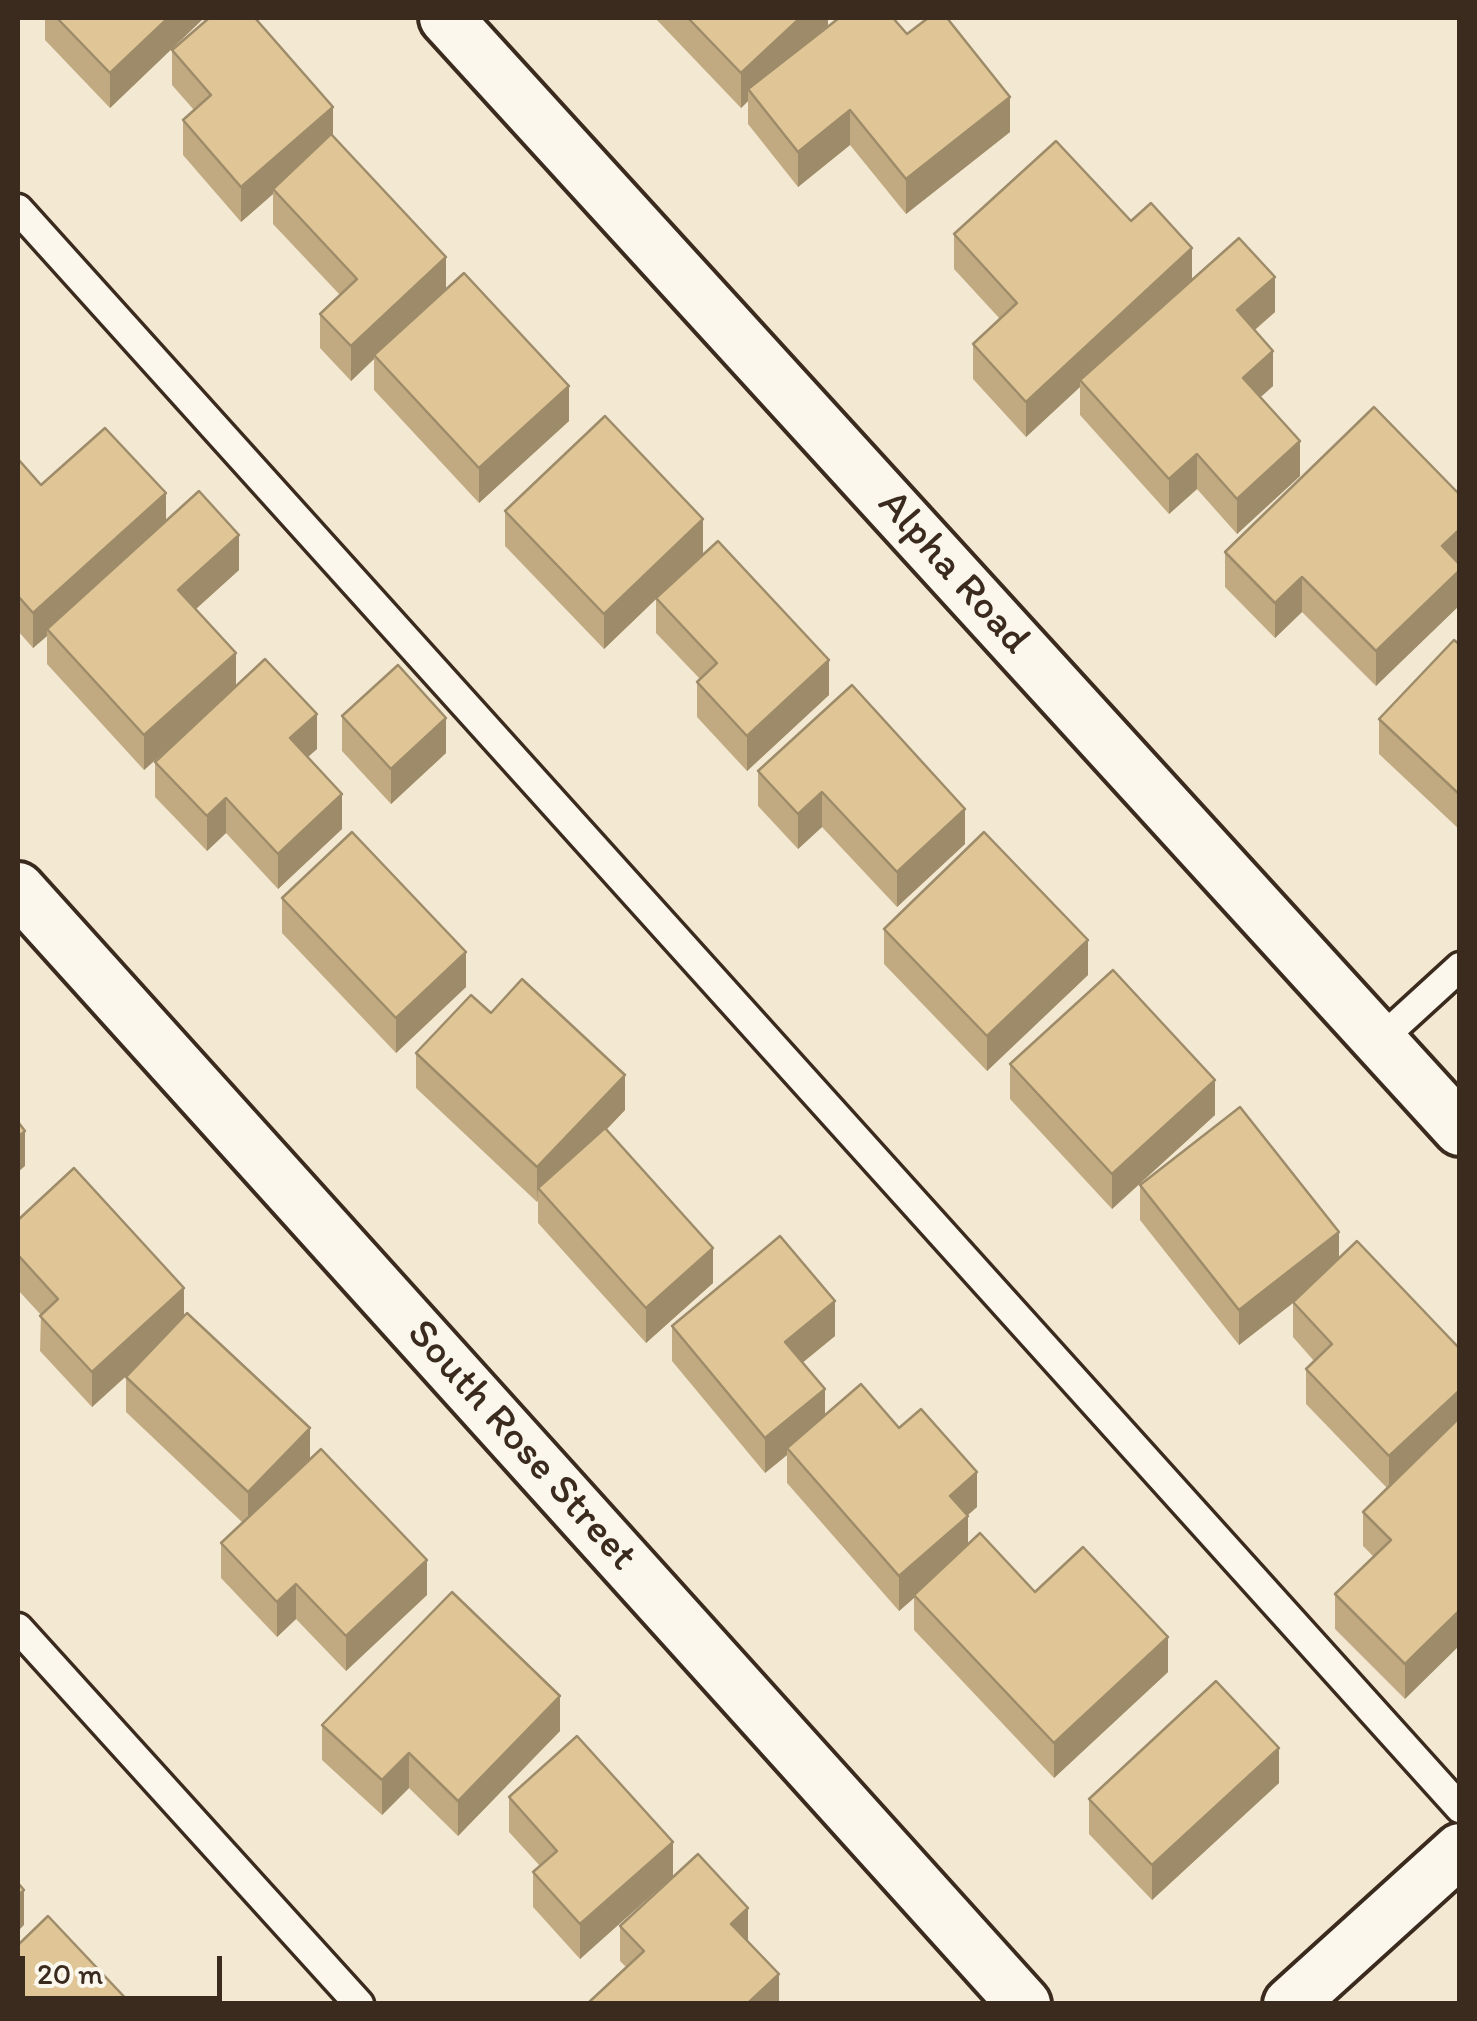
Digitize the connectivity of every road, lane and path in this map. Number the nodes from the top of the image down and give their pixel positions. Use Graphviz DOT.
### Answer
graph roads {
  1 [pos="446,18"];
  2 [pos="18,209"];
  3 [pos="18,890"];
  4 [pos="1460,967"];
  5 [pos="1380,1041"];
  6 [pos="1460,1129"];
  7 [pos="18,1628"];
  8 [pos="1460,1808"];
  9 [pos="1460,1850"];
  10 [pos="359,2004"];
  11 [pos="1024,2004"];
  12 [pos="1290,2004"];
  1 -- 5 [label="street, Alpha Road"];
  2 -- 8 [label="lane"];
  3 -- 11 [label="street, South Rose Street"];
  4 -- 5 [label="lane"];
  5 -- 6 [label="street, Alpha Road"];
  7 -- 10 [label="lane"];
  9 -- 12 [label="street"];
}
